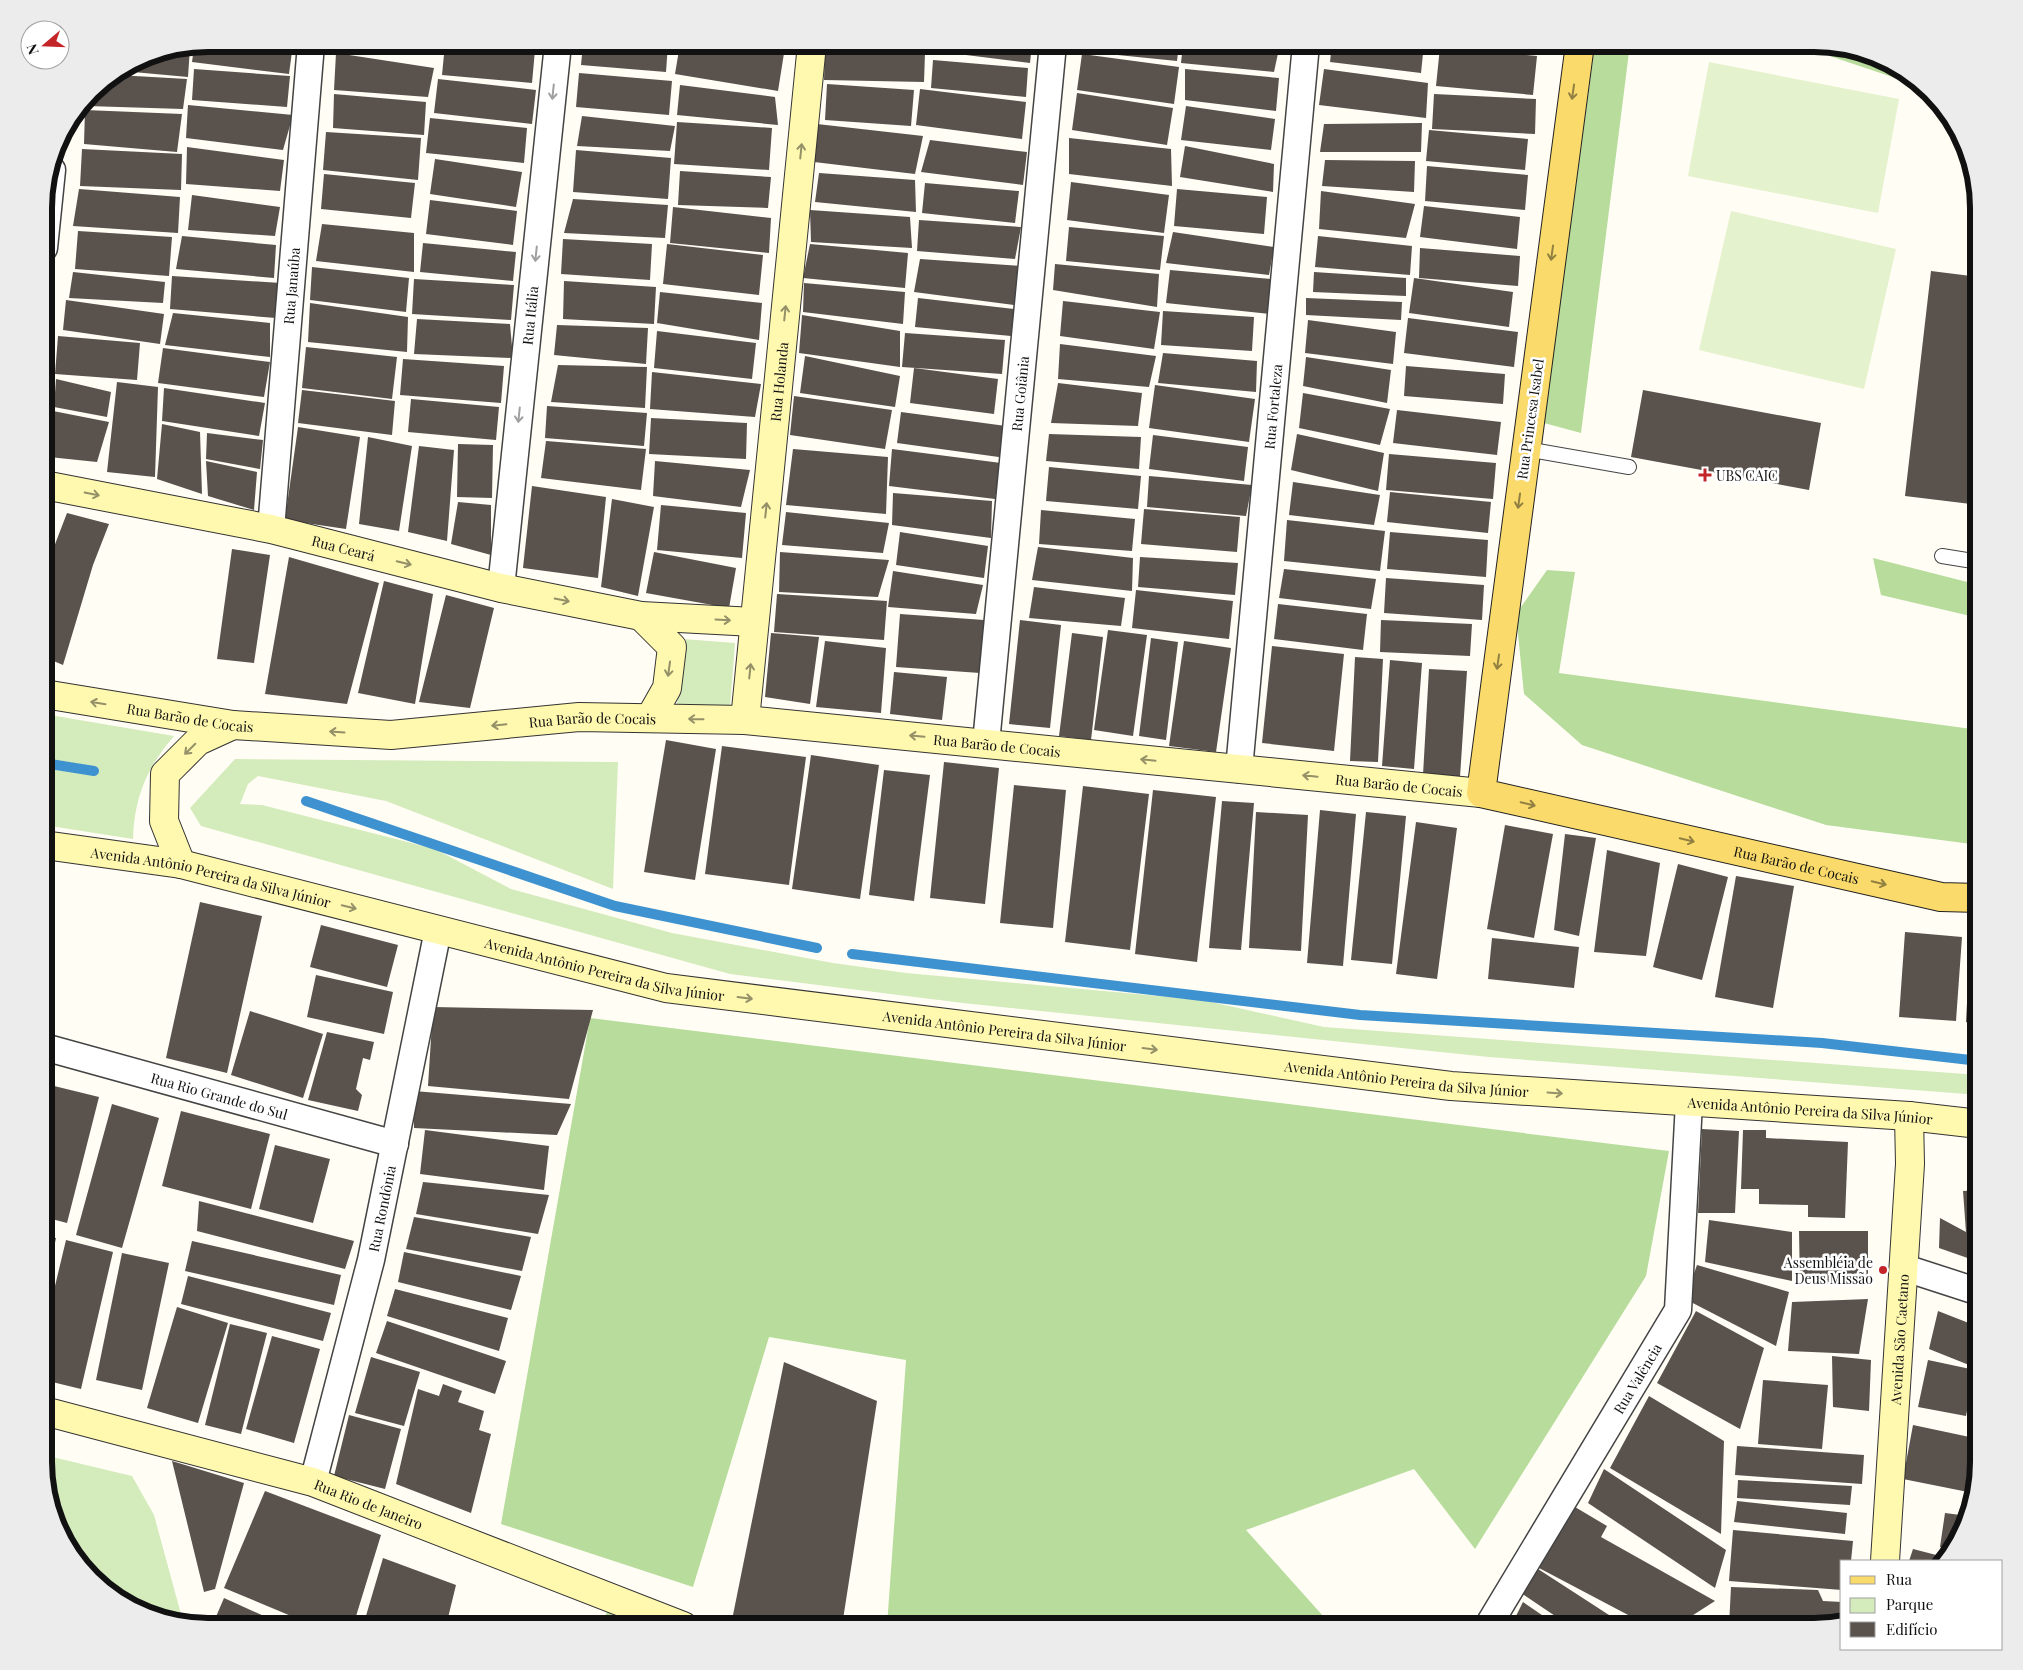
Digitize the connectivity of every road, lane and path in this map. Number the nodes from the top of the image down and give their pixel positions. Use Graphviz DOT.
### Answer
graph roads {
  1 [pos="1052,52"];
  2 [pos="1305,52"];
  3 [pos="1579,52"];
  4 [pos="310,53"];
  5 [pos="557,53"];
  6 [pos="811,53"];
  7 [pos="1526,449"];
  8 [pos="1629,467"];
  9 [pos="53,487"];
  10 [pos="271,529"];
  11 [pos="1942,556"];
  12 [pos="1970,561"];
  13 [pos="501,588"];
  14 [pos="642,616"];
  15 [pos="754,622"];
  16 [pos="53,695"];
  17 [pos="650,718"];
  18 [pos="745,720"];
  19 [pos="232,725"];
  20 [pos="986,743"];
  21 [pos="1239,769"];
  22 [pos="1480,793"];
  23 [pos="53,846"];
  24 [pos="181,864"];
  25 [pos="1970,898"];
  26 [pos="438,930"];
  27 [pos="53,1049"];
  28 [pos="1689,1102"];
  29 [pos="1909,1116"];
  30 [pos="1970,1123"];
  31 [pos="395,1144"];
  32 [pos="1905,1268"];
  33 [pos="1970,1289"];
  34 [pos="53,1412"];
  35 [pos="313,1482"];
  36 [pos="1886,1560"];
  37 [pos="662,1618"];
  38 [pos="1493,1618"];
  1 -- 20 [label="street, Rua Goiânia"];
  2 -- 21 [label="street, Rua Fortaleza"];
  3 -- 7 [label="main road, Rua Princesa Isabel, one-way"];
  4 -- 10 [label="street, Rua Janaúba"];
  5 -- 13 [label="street, Rua Itália, one-way"];
  15 -- 6 [label="street, Rua Holanda, one-way"];
  7 -- 8 [label="lane"];
  7 -- 22 [label="main road, Rua Princesa Isabel, one-way"];
  9 -- 10 [label="street, Rua Ceará, one-way"];
  10 -- 13 [label="street, Rua Ceará, one-way"];
  11 -- 12 [label="lane"];
  13 -- 14 [label="street, Rua Ceará, one-way"];
  14 -- 15 [label="street, Rua Ceará, one-way"];
  14 -- 17 [label="street, one-way"];
  18 -- 15 [label="street, Rua Holanda, one-way"];
  19 -- 16 [label="street, Rua Barão de Cocais, one-way"];
  18 -- 17 [label="street, Rua Barão de Cocais, one-way"];
  17 -- 19 [label="street, Rua Barão de Cocais, one-way"];
  20 -- 18 [label="street, Rua Barão de Cocais, one-way"];
  19 -- 24 [label="street, one-way"];
  21 -- 20 [label="street, Rua Barão de Cocais, one-way"];
  22 -- 21 [label="street, Rua Barão de Cocais, one-way"];
  22 -- 25 [label="main road, Rua Barão de Cocais, one-way"];
  23 -- 24 [label="street, Avenida Antônio Pereira da Silva Júnior"];
  24 -- 26 [label="street, Avenida Antônio Pereira da Silva Júnior, one-way"];
  26 -- 28 [label="street, Avenida Antônio Pereira da Silva Júnior, one-way"];
  26 -- 31 [label="street, Rua Rondônia"];
  27 -- 31 [label="street, Rua Rio Grande do Sul"];
  28 -- 29 [label="street, Avenida Antônio Pereira da Silva Júnior"];
  28 -- 38 [label="street, Rua Valência"];
  29 -- 30 [label="street, Avenida Antônio Pereira da Silva Júnior"];
  29 -- 32 [label="street, Avenida São Caetano"];
  31 -- 35 [label="street, Rua Rondônia"];
  32 -- 33 [label="street"];
  32 -- 36 [label="street, Avenida São Caetano"];
  34 -- 35 [label="street, Rua Rio de Janeiro"];
  35 -- 37 [label="street, Rua Rio de Janeiro"];
}
